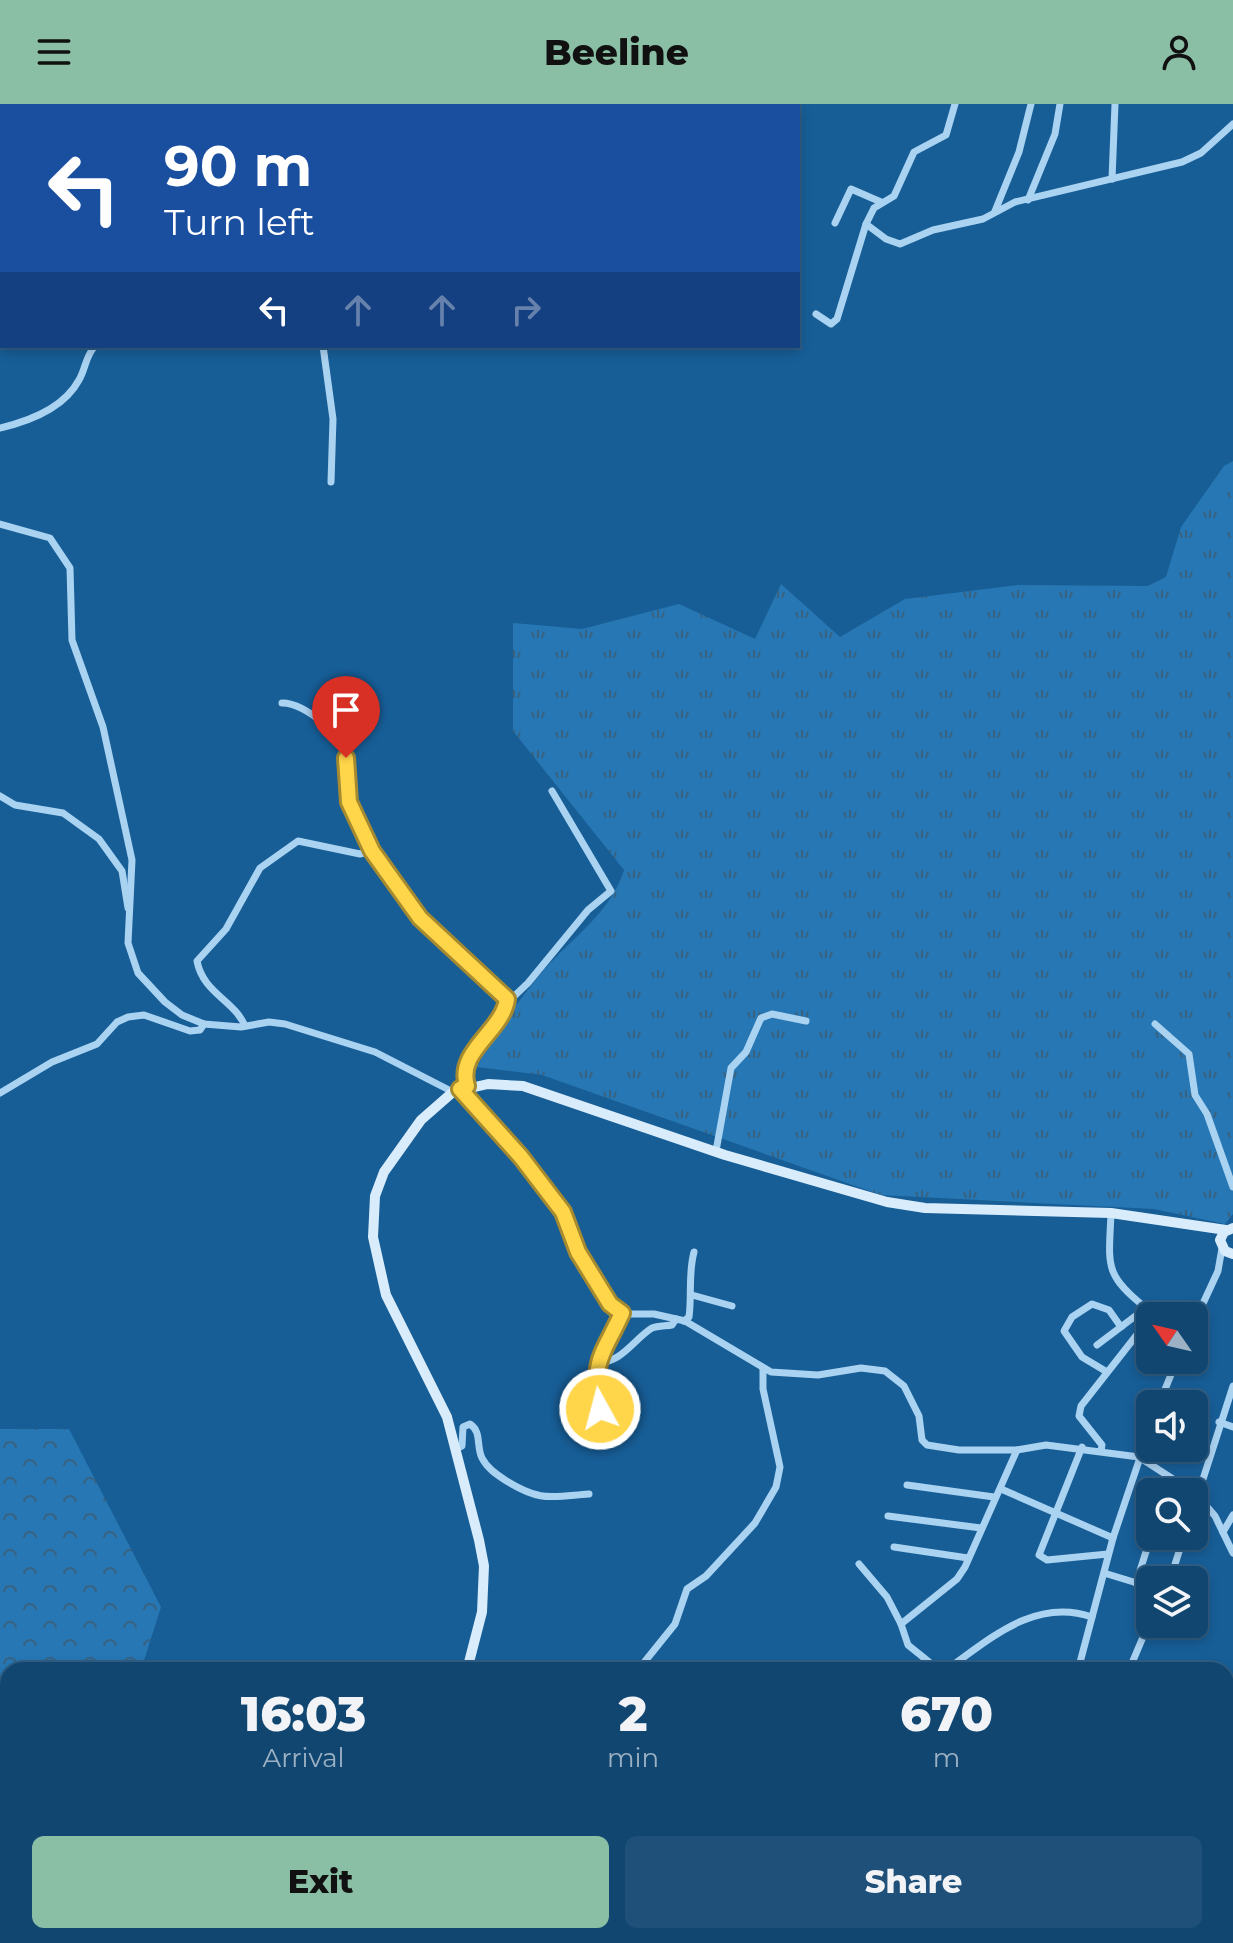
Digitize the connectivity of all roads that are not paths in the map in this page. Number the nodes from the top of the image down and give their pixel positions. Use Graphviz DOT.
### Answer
graph roads {
  1 [pos="955,104"];
  2 [pos="1031,104"];
  3 [pos="1060,104"];
  4 [pos="1115,104"];
  5 [pos="1233,124"];
  6 [pos="1112,179"];
  7 [pos="1028,200"];
  8 [pos="881,202"];
  9 [pos="994,213"];
  10 [pos="835,223"];
  11 [pos="866,224"];
  12 [pos="816,314"];
  13 [pos="94,348"];
  14 [pos="323,348"];
  15 [pos="0,428"];
  16 [pos="331,482"];
  17 [pos="0,524"];
  18 [pos="282,703"];
  19 [pos="552,791"];
  20 [pos="0,796"];
  21 [pos="372,851"];
  22 [pos="129,922"];
  23 [pos="507,1003"];
  24 [pos="806,1021"];
  25 [pos="204,1024"];
  26 [pos="1155,1024"];
  27 [pos="245,1026"];
  28 [pos="460,1089"];
  29 [pos="0,1093"];
  30 [pos="716,1151"];
  31 [pos="1233,1187"];
  32 [pos="1111,1213"];
  33 [pos="1198,1226"];
  34 [pos="1230,1229"];
  35 [pos="1222,1247"];
  36 [pos="694,1252"];
  37 [pos="1233,1256"];
  38 [pos="1218,1271"];
  39 [pos="692,1295"];
  40 [pos="1137,1302"];
  41 [pos="1204,1302"];
  42 [pos="732,1306"];
  43 [pos="622,1313"];
  44 [pos="680,1320"];
  45 [pos="1136,1320"];
  46 [pos="1121,1327"];
  47 [pos="1136,1334"];
  48 [pos="1097,1345"];
  49 [pos="597,1362"];
  50 [pos="763,1369"];
  51 [pos="1107,1372"];
  52 [pos="1233,1386"];
  53 [pos="1219,1422"];
  54 [pos="1233,1427"];
  55 [pos="610,1430"];
  56 [pos="1082,1447"];
  57 [pos="455,1449"];
  58 [pos="1017,1450"];
  59 [pos="1101,1451"];
  60 [pos="1136,1457"];
  61 [pos="1137,1462"];
  62 [pos="1147,1462"];
  63 [pos="1171,1478"];
  64 [pos="1200,1478"];
  65 [pos="907,1485"];
  66 [pos="1001,1489"];
  67 [pos="589,1494"];
  68 [pos="994,1497"];
  69 [pos="1208,1505"];
  70 [pos="1056,1512"];
  71 [pos="1233,1515"];
  72 [pos="888,1516"];
  73 [pos="981,1528"];
  74 [pos="1223,1532"];
  75 [pos="1113,1538"];
  76 [pos="894,1547"];
  77 [pos="1233,1553"];
  78 [pos="1108,1554"];
  79 [pos="968,1558"];
  80 [pos="859,1564"];
  81 [pos="1104,1573"];
  82 [pos="1136,1583"];
  83 [pos="1092,1617"];
  84 [pos="901,1624"];
  85 [pos="1143,1638"];
  86 [pos="469,1662"];
  87 [pos="645,1662"];
  88 [pos="929,1662"];
  89 [pos="958,1662"];
  90 [pos="1080,1662"];
  91 [pos="1132,1662"];
  1 -- 8 [label="street"];
  2 -- 9 [label="street"];
  3 -- 7 [label="street"];
  4 -- 6 [label="street"];
  5 -- 6 [label="street"];
  6 -- 7 [label="street"];
  7 -- 9 [label="street"];
  8 -- 10 [label="street"];
  8 -- 11 [label="street"];
  9 -- 11 [label="street"];
  11 -- 12 [label="street"];
  13 -- 15 [label="street"];
  14 -- 16 [label="street"];
  17 -- 22 [label="street"];
  18 -- 21 [label="street"];
  19 -- 23 [label="street"];
  20 -- 22 [label="street"];
  21 -- 23 [label="street"];
  21 -- 27 [label="street"];
  22 -- 25 [label="street"];
  23 -- 28 [label="street"];
  24 -- 30 [label="street"];
  25 -- 27 [label="street"];
  25 -- 29 [label="street"];
  26 -- 31 [label="street"];
  27 -- 28 [label="street"];
  28 -- 30 [label="street"];
  28 -- 43 [label="street"];
  28 -- 57 [label="street"];
  30 -- 32 [label="street"];
  32 -- 33 [label="street"];
  32 -- 40 [label="street"];
  33 -- 34 [label="street"];
  33 -- 35 [label="street"];
  34 -- 35 [label="street"];
  35 -- 37 [label="street"];
  35 -- 38 [label="street"];
  36 -- 39 [label="street"];
  37 -- 38 [label="street"];
  38 -- 41 [label="street"];
  39 -- 42 [label="street"];
  39 -- 44 [label="street"];
  43 -- 44 [label="street"];
  43 -- 49 [label="street"];
  44 -- 49 [label="street"];
  44 -- 50 [label="street"];
  45 -- 46 [label="street"];
  46 -- 48 [label="street"];
  46 -- 51 [label="street"];
  47 -- 51 [label="street"];
  49 -- 55 [label="street"];
  50 -- 58 [label="street"];
  50 -- 87 [label="street"];
  51 -- 59 [label="street"];
  52 -- 53 [label="street"];
  53 -- 54 [label="street"];
  53 -- 64 [label="street"];
  56 -- 58 [label="street"];
  56 -- 59 [label="street"];
  56 -- 70 [label="street"];
  57 -- 67 [label="street"];
  57 -- 86 [label="street"];
  58 -- 66 [label="street"];
  59 -- 60 [label="street"];
  61 -- 75 [label="street"];
  62 -- 63 [label="street"];
  65 -- 68 [label="street"];
  66 -- 68 [label="street"];
  66 -- 70 [label="street"];
  68 -- 73 [label="street"];
  69 -- 74 [label="street"];
  70 -- 75 [label="street"];
  70 -- 78 [label="street"];
  71 -- 74 [label="street"];
  72 -- 73 [label="street"];
  73 -- 79 [label="street"];
  74 -- 77 [label="street"];
  75 -- 78 [label="street"];
  76 -- 79 [label="street"];
  78 -- 81 [label="street"];
  79 -- 84 [label="street"];
  80 -- 84 [label="street"];
  81 -- 82 [label="street"];
  81 -- 83 [label="street"];
  83 -- 89 [label="street"];
  83 -- 90 [label="street"];
  84 -- 88 [label="street"];
  85 -- 91 [label="street"];
}
